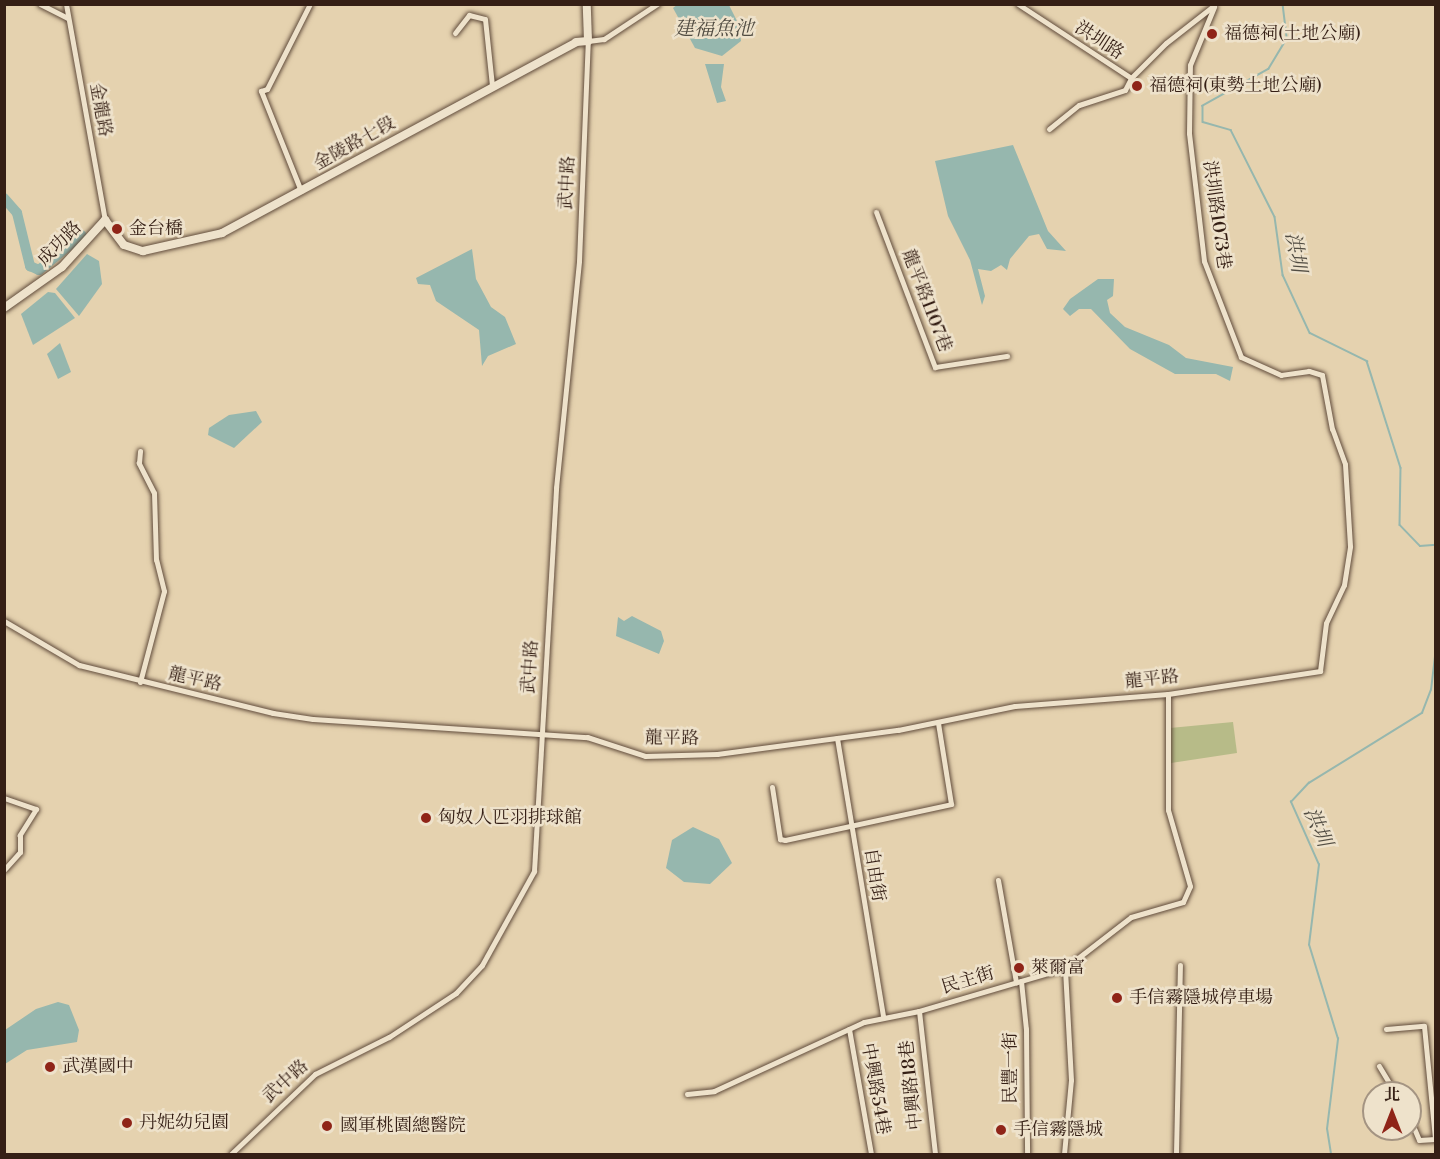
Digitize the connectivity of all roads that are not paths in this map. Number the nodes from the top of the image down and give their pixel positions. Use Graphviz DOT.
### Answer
graph roads {
  1 [pos="40,4"];
  2 [pos="66,4"];
  3 [pos="310,4"];
  4 [pos="586,4"];
  5 [pos="657,4"];
  6 [pos="1018,4"];
  7 [pos="1215,5"];
  8 [pos="68,18"];
  9 [pos="455,33"];
  10 [pos="588,41"];
  11 [pos="1131,78"];
  12 [pos="492,86"];
  13 [pos="1049,129"];
  14 [pos="301,191"];
  15 [pos="876,212"];
  16 [pos="105,220"];
  17 [pos="4,308"];
  18 [pos="1006,356"];
  19 [pos="140,451"];
  20 [pos="4,621"];
  21 [pos="1320,671"];
  22 [pos="140,682"];
  23 [pos="1168,694"];
  24 [pos="938,723"];
  25 [pos="541,735"];
  26 [pos="837,738"];
  27 [pos="772,787"];
  28 [pos="4,798"];
  29 [pos="851,828"];
  30 [pos="4,870"];
  31 [pos="998,880"];
  32 [pos="1180,965"];
  33 [pos="1065,968"];
  34 [pos="1019,982"];
  35 [pos="919,1011"];
  36 [pos="883,1016"];
  37 [pos="849,1029"];
  38 [pos="1386,1029"];
  39 [pos="1379,1066"];
  40 [pos="1388,1081"];
  41 [pos="687,1094"];
  42 [pos="1422,1140"];
  43 [pos="231,1155"];
  44 [pos="871,1155"];
  45 [pos="935,1155"];
  46 [pos="1027,1155"];
  47 [pos="1064,1155"];
  48 [pos="1176,1155"];
  1 -- 8 [label="street"];
  2 -- 8 [label="street, 金龍路"];
  3 -- 14 [label="street"];
  4 -- 10 [label="street"];
  5 -- 10 [label="street"];
  6 -- 11 [label="street, 洪圳路"];
  7 -- 11 [label="street, 洪圳路"];
  7 -- 21 [label="street, 洪圳路1073巷"];
  8 -- 16 [label="street, 金龍路"];
  9 -- 12 [label="street"];
  10 -- 12 [label="street, 金陵路七段"];
  10 -- 25 [label="street, 武中路"];
  11 -- 13 [label="street"];
  12 -- 14 [label="street, 金陵路七段"];
  14 -- 16 [label="street, 金陵路七段"];
  15 -- 18 [label="street, 龍平路1107巷"];
  16 -- 17 [label="street, 成功路"];
  19 -- 22 [label="street"];
  20 -- 22 [label="street, 龍平路"];
  21 -- 23 [label="street, 龍平路"];
  22 -- 25 [label="street, 龍平路"];
  23 -- 24 [label="street, 龍平路"];
  23 -- 33 [label="street, 民主街"];
  24 -- 26 [label="street, 龍平路"];
  24 -- 29 [label="street"];
  25 -- 26 [label="street, 龍平路"];
  25 -- 43 [label="street, 武中路"];
  26 -- 29 [label="street, 自由街"];
  27 -- 29 [label="street"];
  28 -- 30 [label="street"];
  29 -- 36 [label="street, 自由街"];
  31 -- 34 [label="street, 民豐一街"];
  32 -- 48 [label="street"];
  33 -- 34 [label="street, 民主街"];
  33 -- 47 [label="street"];
  34 -- 35 [label="street, 民主街"];
  34 -- 46 [label="street, 民豐一街"];
  35 -- 36 [label="street, 民主街"];
  35 -- 45 [label="street, 中興路18巷"];
  36 -- 37 [label="street, 民主街"];
  37 -- 41 [label="street, 民主街"];
  37 -- 44 [label="street, 中興路54巷"];
  38 -- 42 [label="street"];
  39 -- 40 [label="street"];
}
